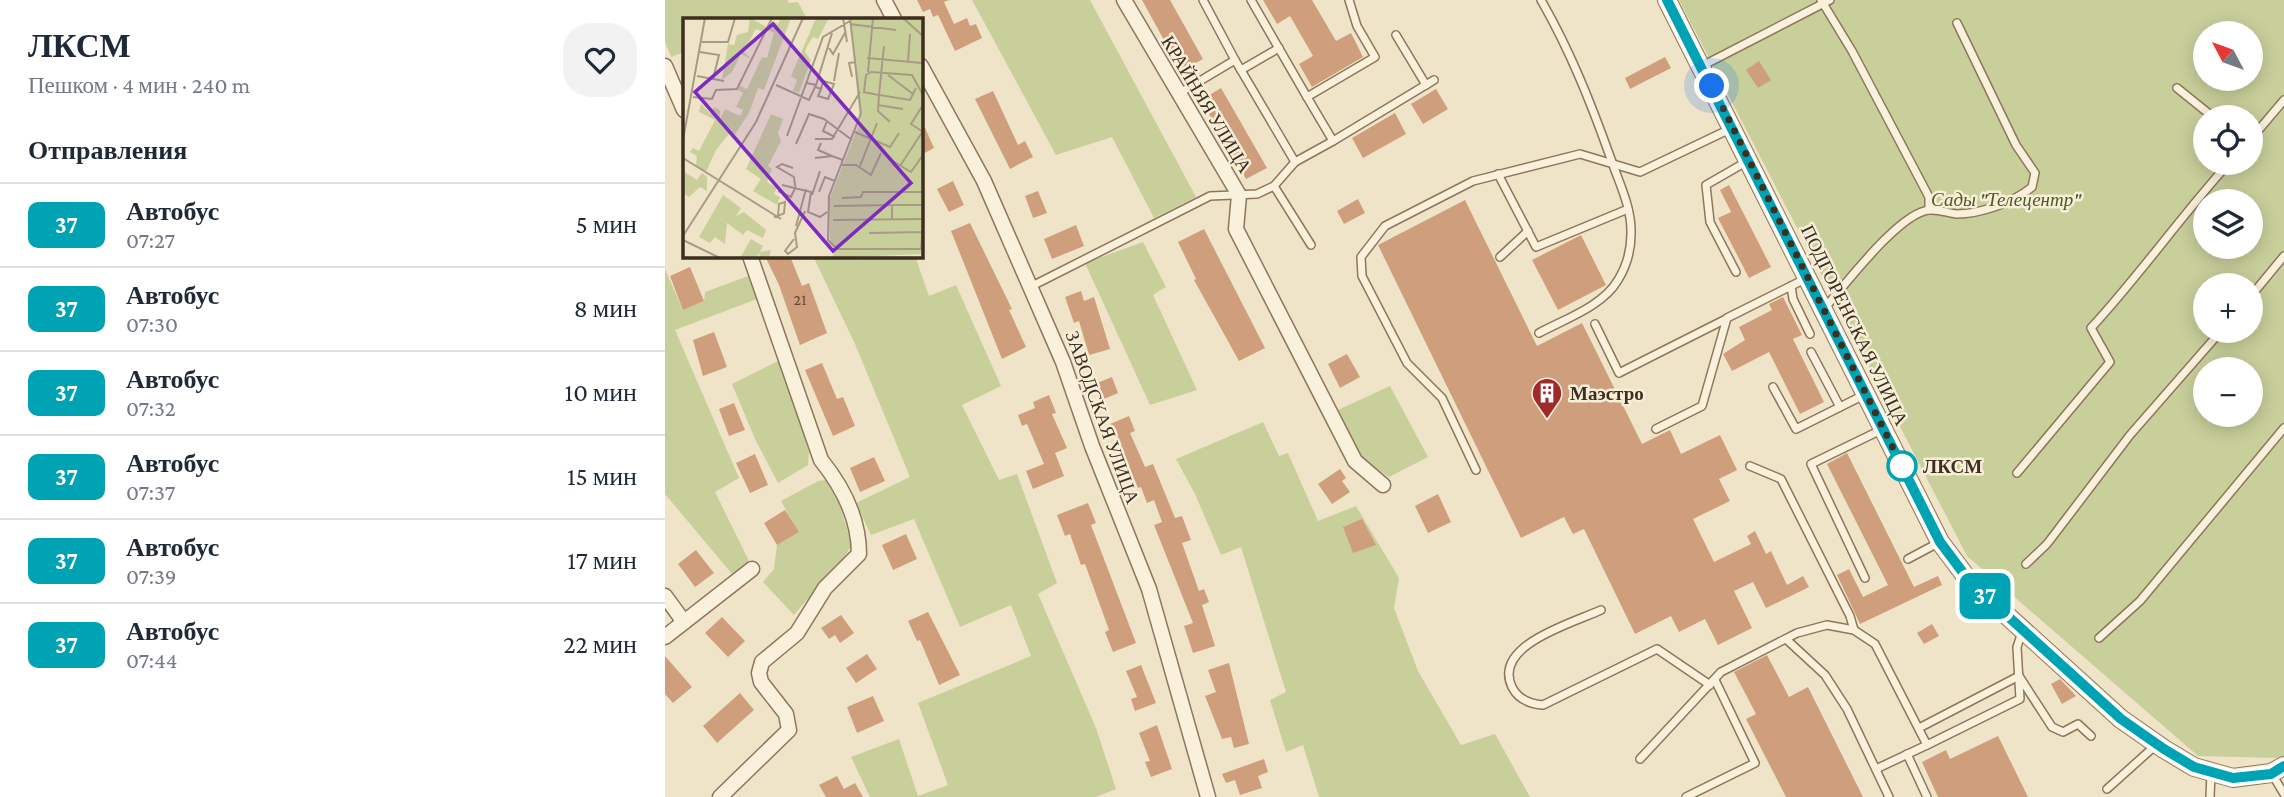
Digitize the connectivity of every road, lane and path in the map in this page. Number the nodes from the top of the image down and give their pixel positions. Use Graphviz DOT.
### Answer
graph roads {
  1 [pos="884,0"];
  2 [pos="1123,0"];
  3 [pos="1203,0"];
  4 [pos="1251,0"];
  5 [pos="1349,0"];
  6 [pos="1541,0"];
  7 [pos="1667,0"];
  8 [pos="1825,1"];
  9 [pos="893,18"];
  10 [pos="1957,23"];
  11 [pos="1396,35"];
  12 [pos="1279,48"];
  13 [pos="1235,60"];
  14 [pos="665,66"];
  15 [pos="1702,66"];
  16 [pos="922,68"];
  17 [pos="1241,70"];
  18 [pos="1434,80"];
  19 [pos="1426,85"];
  20 [pos="2177,88"];
  21 [pos="1178,94"];
  22 [pos="1307,97"];
  23 [pos="2284,100"];
  24 [pos="2198,105"];
  25 [pos="683,108"];
  26 [pos="2263,125"];
  27 [pos="1734,128"];
  28 [pos="1333,141"];
  29 [pos="1750,160"];
  30 [pos="1295,162"];
  31 [pos="1613,166"];
  32 [pos="1499,174"];
  33 [pos="2218,175"];
  34 [pos="1274,186"];
  35 [pos="1238,193"];
  36 [pos="1628,209"];
  37 [pos="1929,210"];
  38 [pos="1528,231"];
  39 [pos="1311,245"];
  40 [pos="2284,256"];
  41 [pos="750,257"];
  42 [pos="1500,257"];
  43 [pos="1736,272"];
  44 [pos="1809,278"];
  45 [pos="2263,281"];
  46 [pos="1032,286"];
  47 [pos="1791,286"];
  48 [pos="1824,309"];
  49 [pos="1727,318"];
  50 [pos="1595,324"];
  51 [pos="1539,333"];
  52 [pos="1810,334"];
  53 [pos="2210,343"];
  54 [pos="1811,352"];
  55 [pos="1773,387"];
  56 [pos="1866,394"];
  57 [pos="1840,407"];
  58 [pos="1883,428"];
  59 [pos="2284,428"];
  60 [pos="1656,429"];
  61 [pos="1750,466"];
  62 [pos="1476,470"];
  63 [pos="2017,473"];
  64 [pos="1383,485"];
  65 [pos="1940,542"];
  66 [pos="1908,559"];
  67 [pos="2026,564"];
  68 [pos="752,569"];
  69 [pos="1865,578"];
  70 [pos="665,596"];
  71 [pos="1601,610"];
  72 [pos="684,622"];
  73 [pos="1854,630"];
  74 [pos="2023,630"];
  75 [pos="665,637"];
  76 [pos="2099,638"];
  77 [pos="1786,639"];
  78 [pos="2019,676"];
  79 [pos="1713,682"];
  80 [pos="1919,728"];
  81 [pos="2091,736"];
  82 [pos="2157,744"];
  83 [pos="1927,745"];
  84 [pos="1907,754"];
  85 [pos="1640,759"];
  86 [pos="1875,769"];
  87 [pos="2278,770"];
  88 [pos="2211,774"];
  89 [pos="2107,789"];
  90 [pos="2284,794"];
  91 [pos="720,797"];
  92 [pos="1208,797"];
  93 [pos="1686,797"];
  94 [pos="1889,797"];
  95 [pos="1927,797"];
  96 [pos="2210,797"];
  1 -- 9 [label="street"];
  2 -- 21 [label="street, КРАЙНЯЯ УЛИЦА"];
  3 -- 13 [label="lane"];
  4 -- 12 [label="lane"];
  5 -- 22 [label="lane"];
  6 -- 31 [label="lane"];
  7 -- 15 [label="street, ПОДГОРЕНСКАЯ УЛИЦА"];
  8 -- 15 [label="lane"];
  8 -- 37 [label="lane"];
  10 -- 37 [label="lane"];
  11 -- 19 [label="lane"];
  12 -- 17 [label="lane"];
  12 -- 22 [label="lane"];
  13 -- 17 [label="lane"];
  13 -- 21 [label="lane"];
  14 -- 25 [label="street"];
  15 -- 27 [label="street, ПОДГОРЕНСКАЯ УЛИЦА"];
  16 -- 46 [label="street, ЗАВОДСКАЯ УЛИЦА"];
  17 -- 30 [label="lane"];
  18 -- 19 [label="lane"];
  19 -- 28 [label="lane"];
  20 -- 24 [label="lane"];
  21 -- 35 [label="street, КРАЙНЯЯ УЛИЦА"];
  22 -- 28 [label="lane"];
  23 -- 26 [label="lane"];
  27 -- 29 [label="street, ПОДГОРЕНСКАЯ УЛИЦА"];
  27 -- 31 [label="lane"];
  28 -- 30 [label="lane"];
  29 -- 43 [label="lane"];
  29 -- 44 [label="street, ПОДГОРЕНСКАЯ УЛИЦА"];
  30 -- 34 [label="lane"];
  31 -- 32 [label="lane"];
  31 -- 36 [label="lane"];
  32 -- 38 [label="lane"];
  32 -- 62 [label="lane"];
  33 -- 63 [label="lane"];
  34 -- 35 [label="lane"];
  34 -- 39 [label="lane"];
  35 -- 46 [label="lane"];
  35 -- 64 [label="street"];
  36 -- 38 [label="lane"];
  36 -- 51 [label="lane"];
  37 -- 48 [label="lane"];
  38 -- 42 [label="lane"];
  40 -- 45 [label="lane"];
  41 -- 91 [label="street"];
  44 -- 47 [label="lane"];
  44 -- 48 [label="street, ПОДГОРЕНСКАЯ УЛИЦА"];
  46 -- 92 [label="street, ЗАВОДСКАЯ УЛИЦА"];
  47 -- 49 [label="lane"];
  47 -- 52 [label="lane"];
  48 -- 56 [label="street, ПОДГОРЕНСКАЯ УЛИЦА"];
  49 -- 50 [label="lane"];
  49 -- 60 [label="lane"];
  53 -- 67 [label="lane"];
  54 -- 57 [label="lane"];
  55 -- 57 [label="lane"];
  56 -- 57 [label="lane"];
  56 -- 58 [label="street, ПОДГОРЕНСКАЯ УЛИЦА"];
  58 -- 65 [label="street, ПОДГОРЕНСКАЯ УЛИЦА"];
  58 -- 69 [label="lane"];
  59 -- 76 [label="lane"];
  61 -- 73 [label="lane"];
  65 -- 66 [label="lane"];
  65 -- 74 [label="street, ПОДГОРЕНСКАЯ УЛИЦА"];
  68 -- 72 [label="street"];
  70 -- 72 [label="street"];
  71 -- 79 [label="lane"];
  72 -- 75 [label="street"];
  73 -- 77 [label="lane"];
  73 -- 80 [label="lane"];
  74 -- 78 [label="lane"];
  74 -- 82 [label="street, ПОДГОРЕНСКАЯ УЛИЦА"];
  77 -- 79 [label="lane"];
  77 -- 86 [label="lane"];
  78 -- 80 [label="lane"];
  78 -- 81 [label="lane"];
  78 -- 83 [label="lane"];
  79 -- 85 [label="lane"];
  79 -- 93 [label="lane"];
  80 -- 83 [label="lane"];
  82 -- 88 [label="street, ПОДГОРЕНСКАЯ УЛИЦА"];
  82 -- 89 [label="lane"];
  83 -- 84 [label="lane"];
  84 -- 86 [label="lane"];
  84 -- 95 [label="lane"];
  86 -- 94 [label="lane"];
  87 -- 88 [label="street, ПОДГОРЕНСКАЯ УЛИЦА"];
  87 -- 90 [label="lane"];
  88 -- 96 [label="lane"];
}
